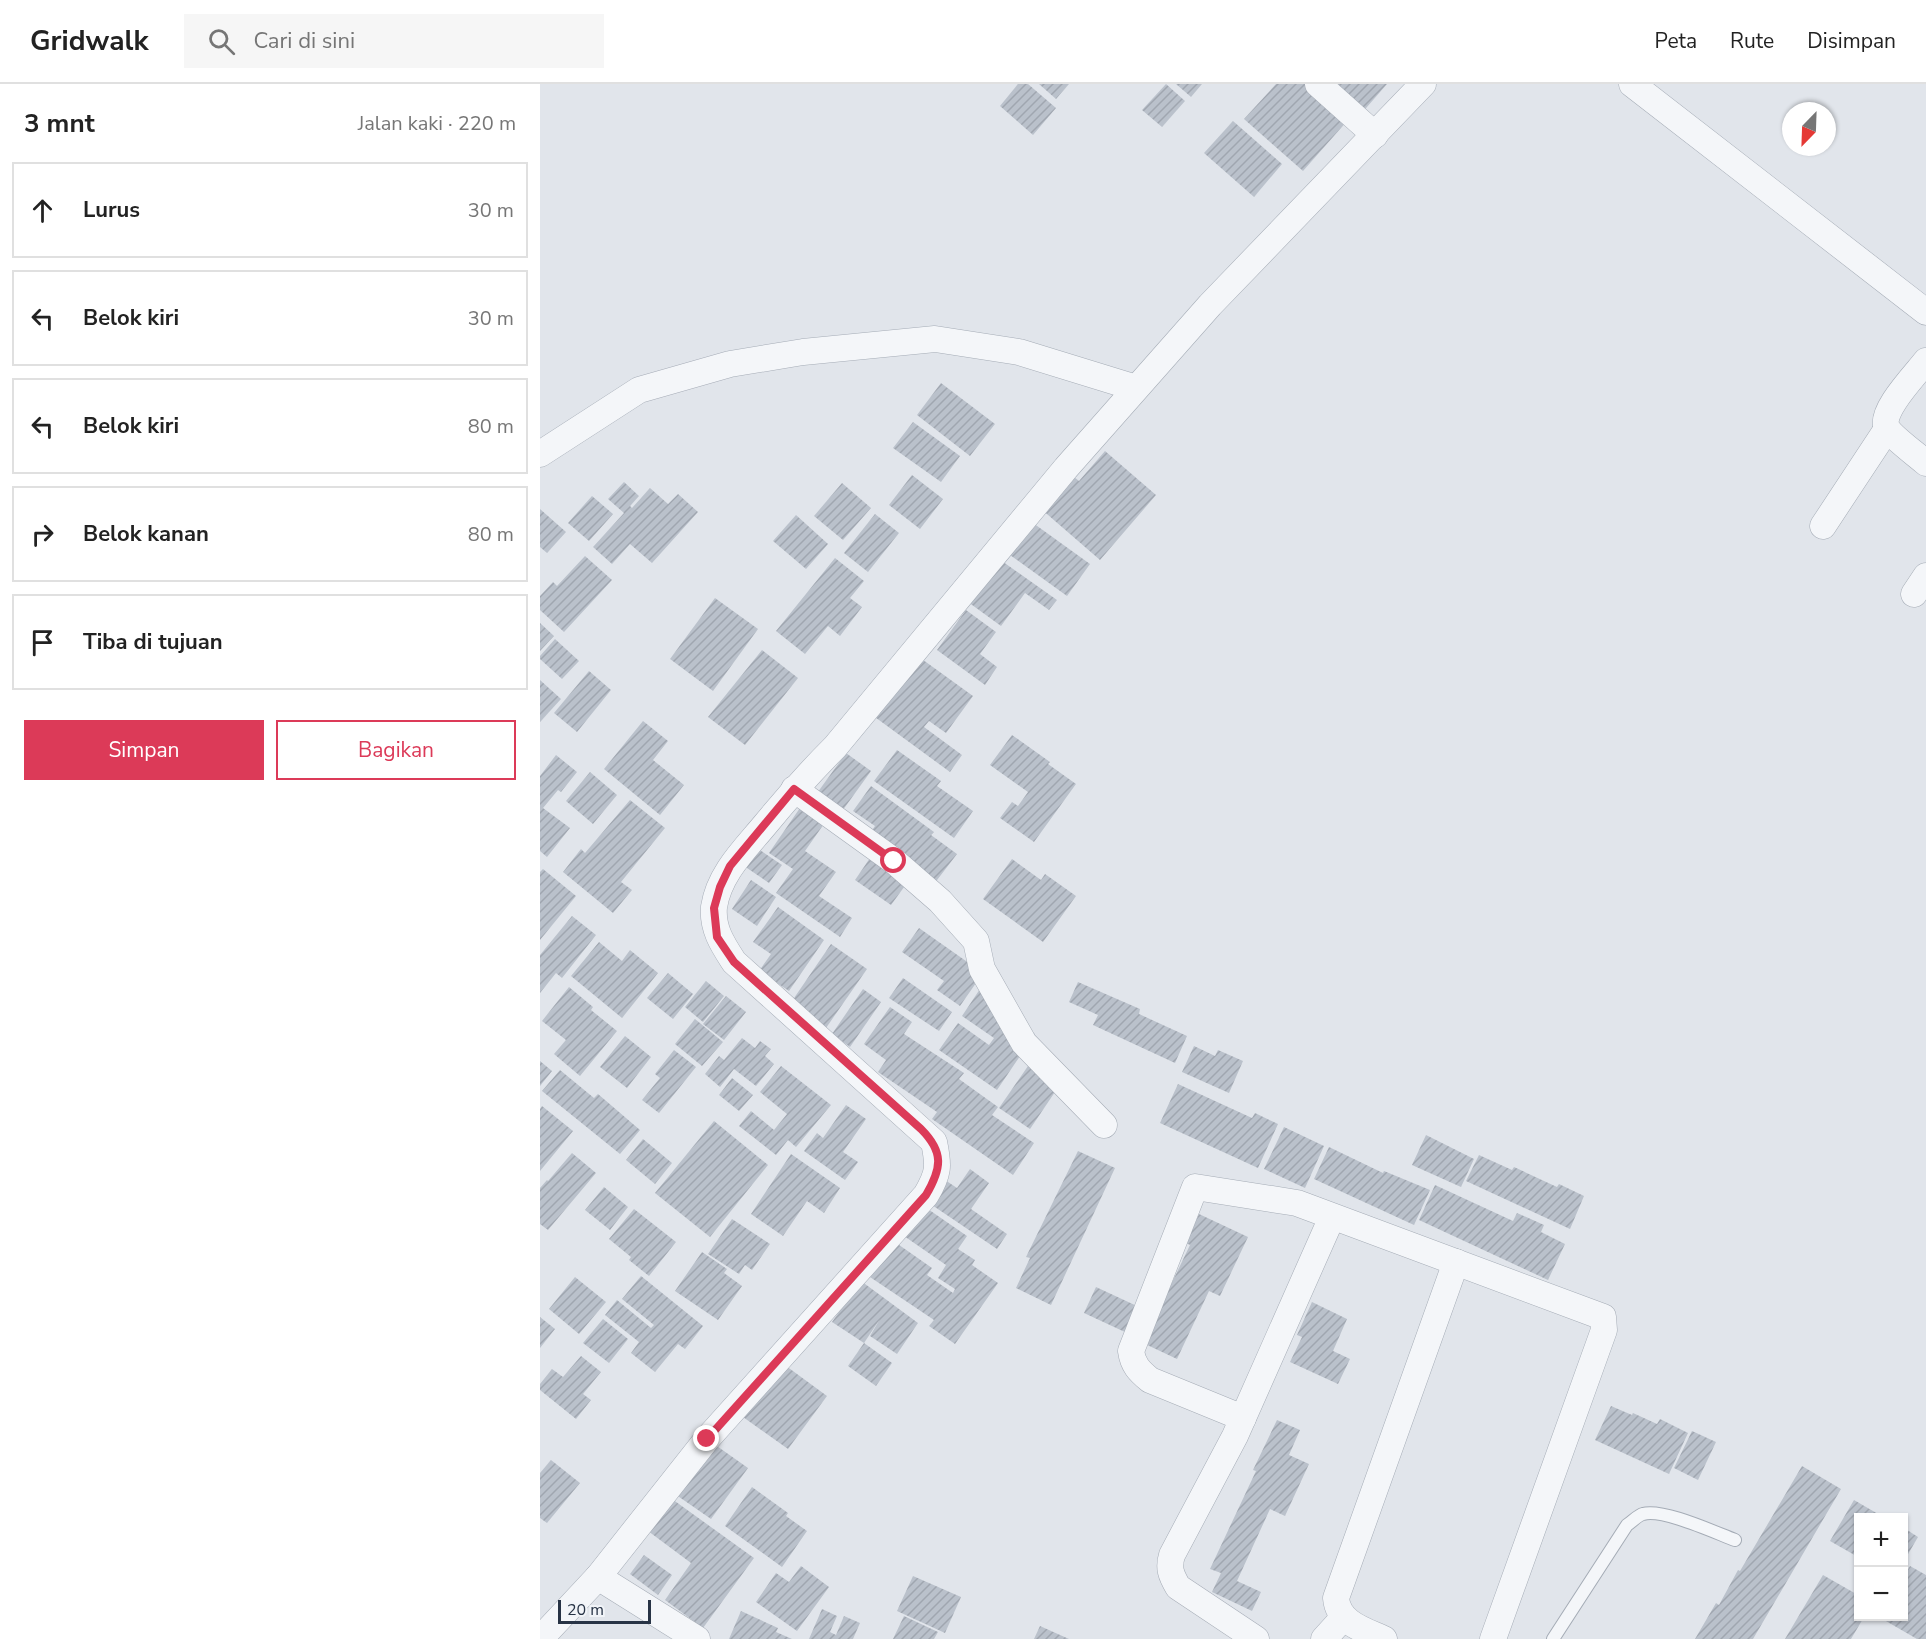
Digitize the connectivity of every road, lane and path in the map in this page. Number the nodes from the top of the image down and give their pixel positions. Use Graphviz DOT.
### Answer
graph roads {
  1 [pos="1318,84"];
  2 [pos="1423,84"];
  3 [pos="1632,84"];
  4 [pos="1375,135"];
  5 [pos="1926,312"];
  6 [pos="1926,361"];
  7 [pos="1136,388"];
  8 [pos="1887,429"];
  9 [pos="540,454"];
  10 [pos="1926,463"];
  11 [pos="1823,526"];
  12 [pos="794,789"];
  13 [pos="1104,1125"];
  14 [pos="1332,1217"];
  15 [pos="1456,1262"];
  16 [pos="1243,1418"];
  17 [pos="1735,1540"];
  18 [pos="598,1577"];
  19 [pos="1343,1618"];
  20 [pos="540,1639"];
  21 [pos="697,1639"];
  22 [pos="1256,1639"];
  23 [pos="1324,1639"];
  24 [pos="1384,1639"];
  25 [pos="1493,1639"];
  26 [pos="1553,1639"];
  1 -- 4 [label="street"];
  2 -- 4 [label="street"];
  3 -- 5 [label="street"];
  4 -- 7 [label="street"];
  6 -- 8 [label="street"];
  7 -- 9 [label="street"];
  7 -- 12 [label="street"];
  8 -- 10 [label="street"];
  8 -- 11 [label="street"];
  12 -- 13 [label="street"];
  12 -- 18 [label="street"];
  14 -- 15 [label="street"];
  14 -- 16 [label="street"];
  14 -- 16 [label="street"];
  15 -- 19 [label="street"];
  15 -- 25 [label="street"];
  16 -- 22 [label="street"];
  17 -- 26 [label="lane"];
  18 -- 20 [label="street"];
  18 -- 21 [label="street"];
  19 -- 23 [label="street"];
  19 -- 24 [label="street"];
}
